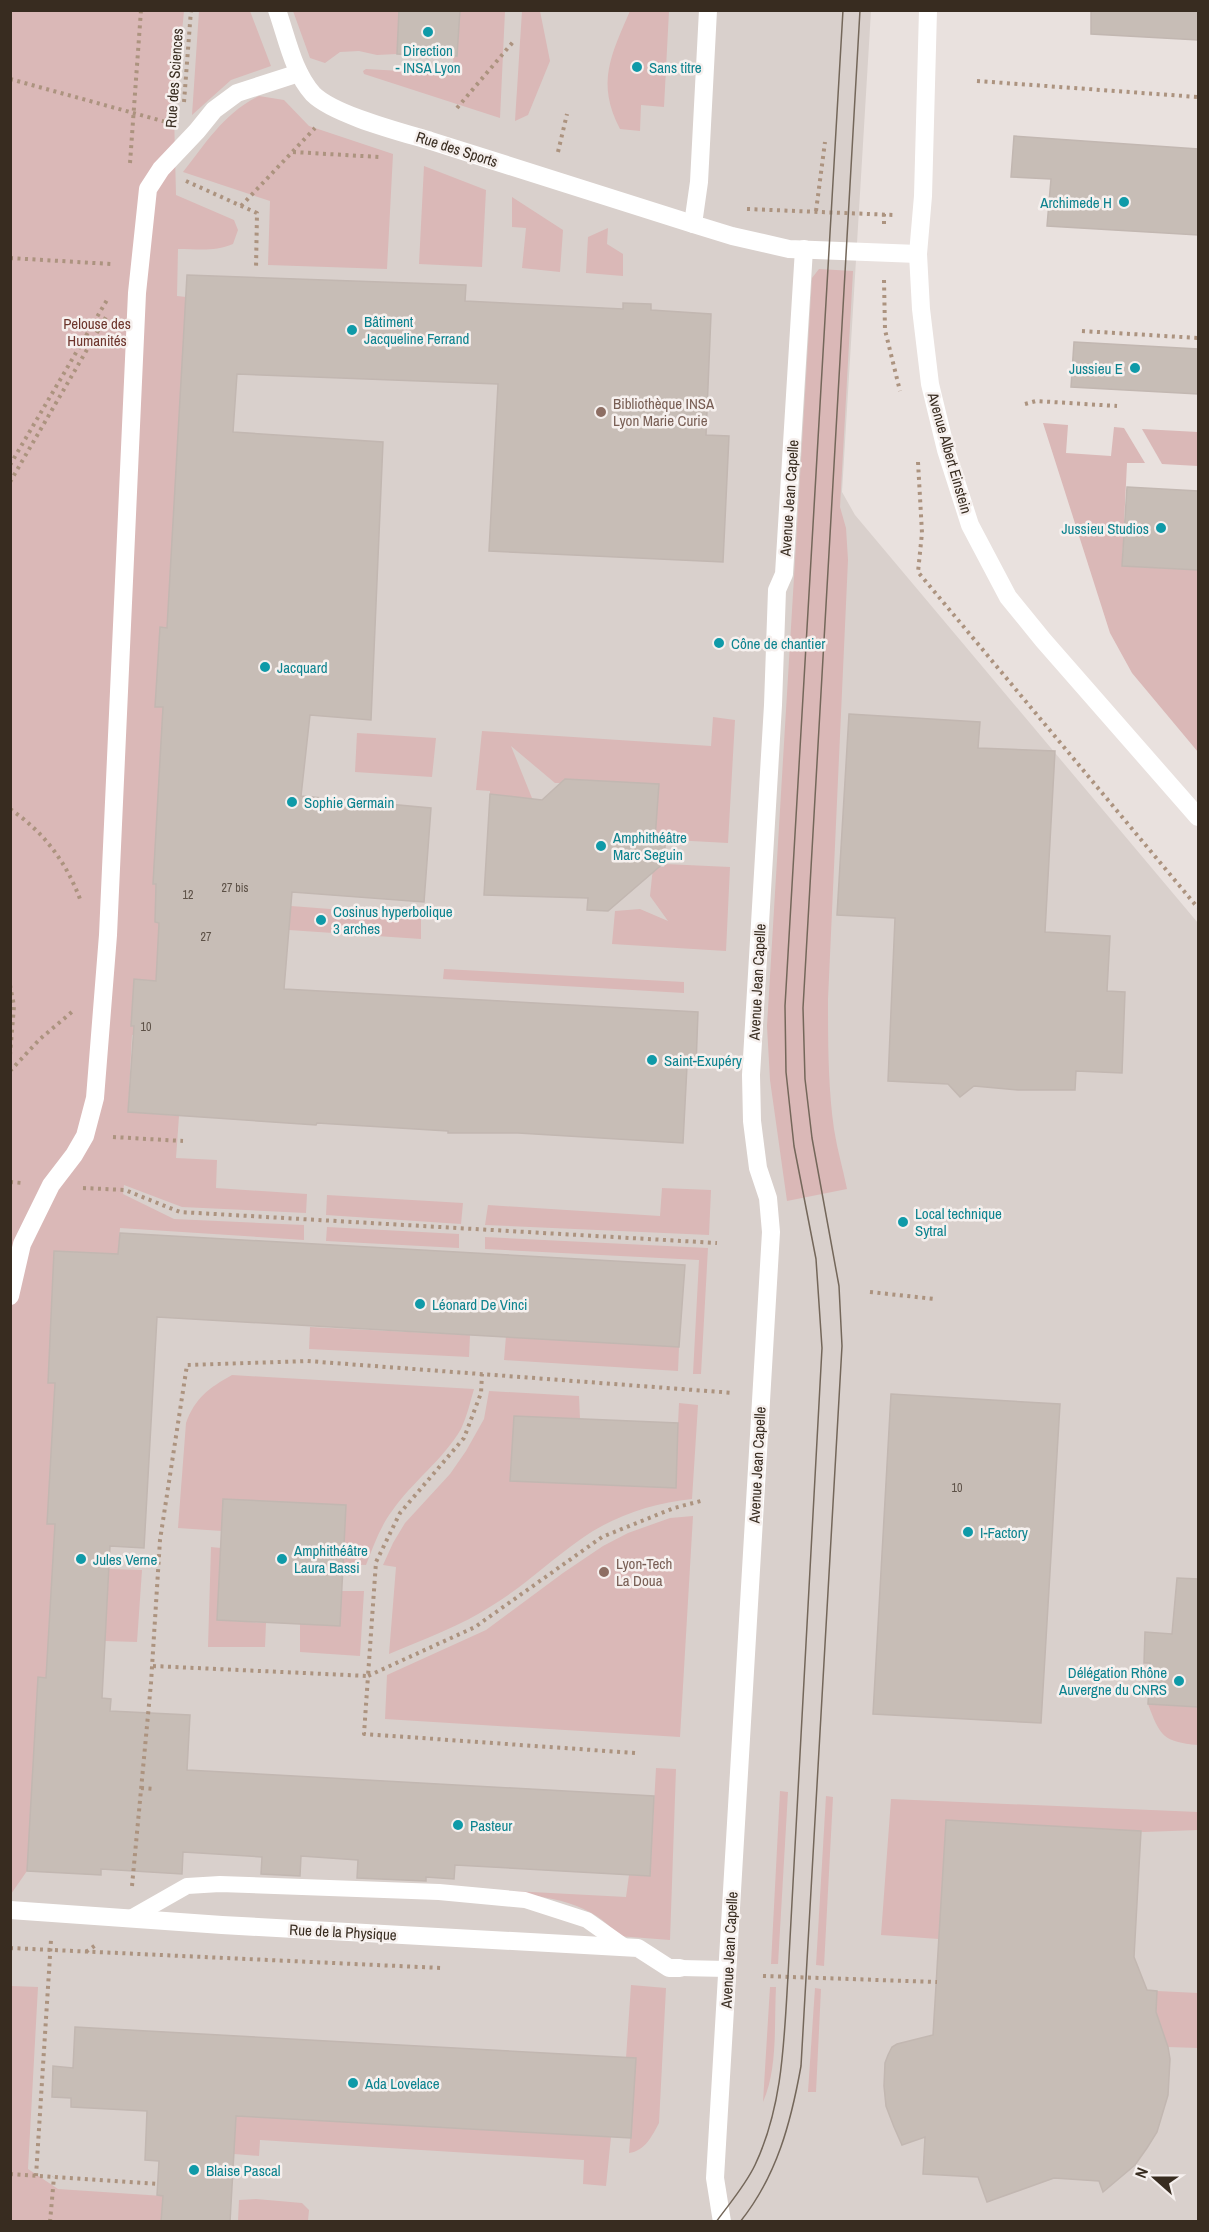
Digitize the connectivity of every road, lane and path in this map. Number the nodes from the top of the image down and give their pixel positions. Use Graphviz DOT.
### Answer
graph roads {
  1 [pos="141,10"];
  2 [pos="191,10"];
  3 [pos="277,10"];
  4 [pos="708,10"];
  5 [pos="928,10"];
  6 [pos="513,42"];
  7 [pos="299,73"];
  8 [pos="10,80"];
  9 [pos="977,81"];
  10 [pos="1198,97"];
  11 [pos="457,108"];
  12 [pos="134,114"];
  13 [pos="567,114"];
  14 [pos="318,125"];
  15 [pos="190,129"];
  16 [pos="825,142"];
  17 [pos="293,152"];
  18 [pos="383,158"];
  19 [pos="161,169"];
  20 [pos="129,172"];
  21 [pos="550,178"];
  22 [pos="241,207"];
  23 [pos="740,208"];
  24 [pos="816,211"];
  25 [pos="884,214"];
  26 [pos="693,224"];
  27 [pos="804,249"];
  28 [pos="918,254"];
  29 [pos="10,258"];
  30 [pos="139,266"];
  31 [pos="256,269"];
  32 [pos="137,293"];
  33 [pos="1082,331"];
  34 [pos="1198,338"];
  35 [pos="1025,404"];
  36 [pos="1117,406"];
  37 [pos="10,465"];
  38 [pos="10,482"];
  39 [pos="10,809"];
  40 [pos="1198,817"];
  41 [pos="83,906"];
  42 [pos="10,985"];
  43 [pos="104,985"];
  44 [pos="10,1055"];
  45 [pos="10,1071"];
  46 [pos="85,1136"];
  47 [pos="183,1141"];
  48 [pos="51,1185"];
  49 [pos="717,1243"];
  50 [pos="870,1292"];
  51 [pos="10,1296"];
  52 [pos="935,1299"];
  53 [pos="482,1374"];
  54 [pos="762,1395"];
  55 [pos="701,1501"];
  56 [pos="153,1666"];
  57 [pos="368,1676"];
  58 [pos="635,1753"];
  59 [pos="141,1788"];
  60 [pos="154,1789"];
  61 [pos="10,1910"];
  62 [pos="53,1914"];
  63 [pos="129,1919"];
  64 [pos="625,1947"];
  65 [pos="10,1948"];
  66 [pos="50,1950"];
  67 [pos="446,1968"];
  68 [pos="680,1968"];
  69 [pos="728,1969"];
  70 [pos="763,1976"];
  71 [pos="937,1982"];
  72 [pos="10,2174"];
  73 [pos="36,2176"];
  74 [pos="54,2177"];
  75 [pos="158,2184"];
  76 [pos="50,2222"];
  77 [pos="722,2222"];
  1 -- 12 [label="path"];
  2 -- 15 [label="path, Rue des Sciences"];
  3 -- 7 [label="street, Rue des Sports"];
  4 -- 26 [label="street"];
  5 -- 28 [label="street, Avenue Albert Einstein"];
  6 -- 11 [label="path"];
  7 -- 15 [label="street"];
  7 -- 21 [label="street, Rue des Sports"];
  8 -- 12 [label="path"];
  9 -- 10 [label="path"];
  12 -- 15 [label="path"];
  12 -- 20 [label="path"];
  13 -- 21 [label="path"];
  14 -- 17 [label="path"];
  15 -- 19 [label="street"];
  16 -- 24 [label="path"];
  17 -- 18 [label="path"];
  17 -- 22 [label="path"];
  19 -- 22 [label="path"];
  19 -- 30 [label="street"];
  21 -- 26 [label="street, Rue des Sports"];
  22 -- 31 [label="path"];
  23 -- 24 [label="path"];
  24 -- 25 [label="path"];
  26 -- 27 [label="street"];
  27 -- 28 [label="street"];
  27 -- 54 [label="street, Avenue Jean Capelle"];
  28 -- 40 [label="street, Avenue Albert Einstein"];
  29 -- 30 [label="path"];
  30 -- 32 [label="street"];
  30 -- 37 [label="path"];
  32 -- 38 [label="path"];
  32 -- 43 [label="street"];
  33 -- 34 [label="path"];
  35 -- 36 [label="path"];
  39 -- 41 [label="path"];
  42 -- 44 [label="path"];
  43 -- 45 [label="path"];
  43 -- 46 [label="street"];
  46 -- 47 [label="path"];
  46 -- 48 [label="street"];
  48 -- 49 [label="path"];
  48 -- 51 [label="street"];
  50 -- 52 [label="path"];
  53 -- 54 [label="path"];
  53 -- 56 [label="path"];
  53 -- 57 [label="path"];
  54 -- 69 [label="street, Avenue Jean Capelle"];
  55 -- 57 [label="path"];
  56 -- 57 [label="path"];
  56 -- 59 [label="path"];
  57 -- 58 [label="path"];
  59 -- 60 [label="path"];
  59 -- 63 [label="path"];
  61 -- 62 [label="street, Rue de la Physique"];
  62 -- 63 [label="street, Rue de la Physique"];
  62 -- 66 [label="path"];
  63 -- 64 [label="street, Rue de la Physique"];
  63 -- 64 [label="lane"];
  64 -- 68 [label="street, Rue de la Physique"];
  65 -- 66 [label="path, Rue de la Physique"];
  66 -- 67 [label="path, Rue de la Physique"];
  66 -- 73 [label="path"];
  68 -- 69 [label="lane, Rue de la Physique"];
  69 -- 77 [label="street, Avenue Jean Capelle"];
  70 -- 71 [label="path"];
  72 -- 73 [label="path"];
  73 -- 74 [label="path"];
  74 -- 75 [label="path"];
  74 -- 76 [label="path"];
}
